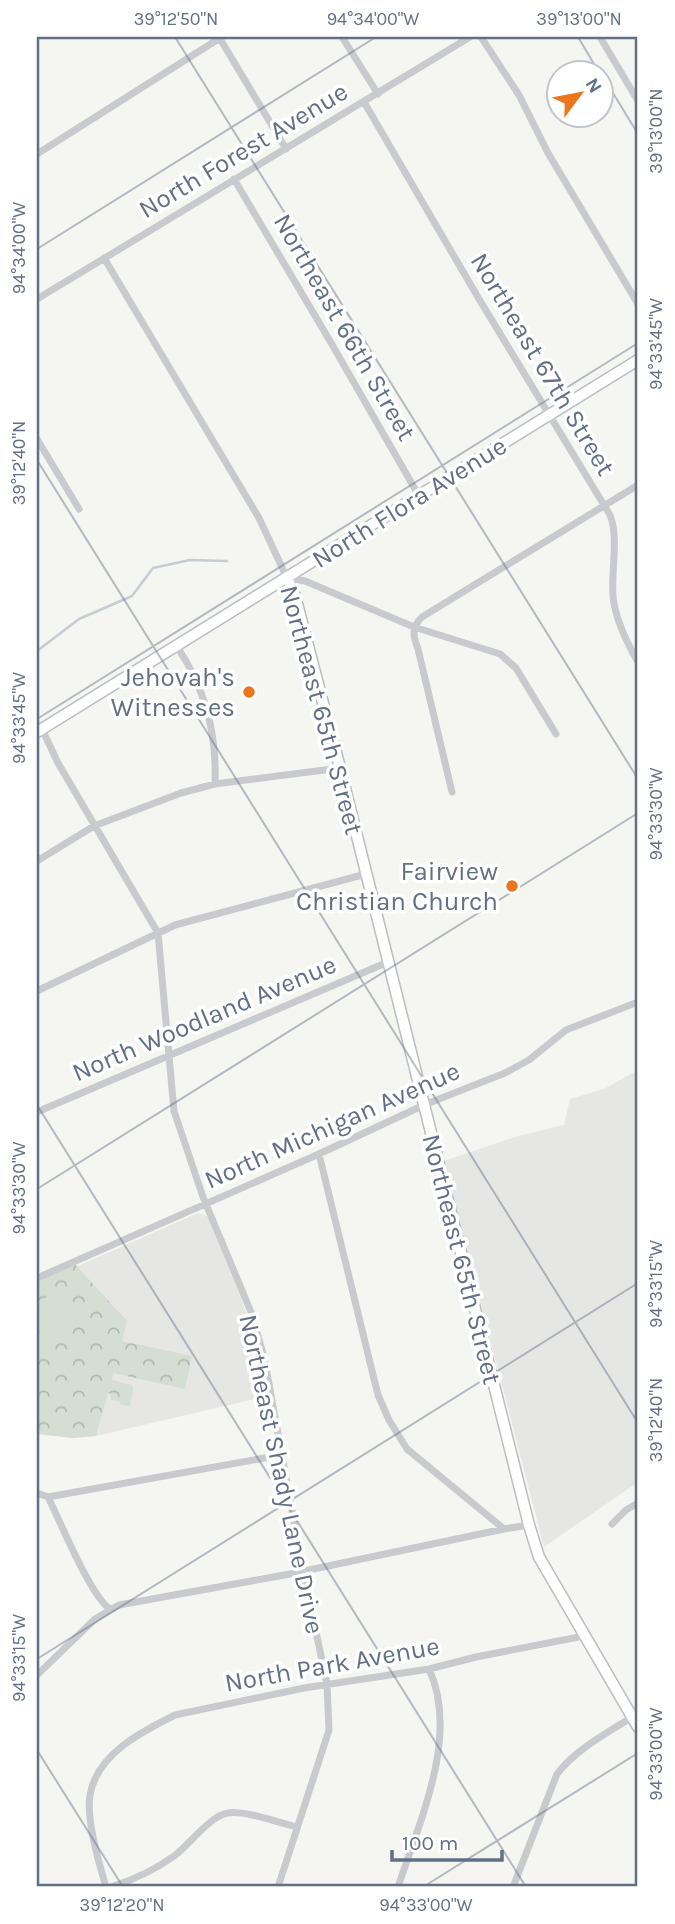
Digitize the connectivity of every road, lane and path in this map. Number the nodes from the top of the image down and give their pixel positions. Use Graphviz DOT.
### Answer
graph roads {
  1 [pos="220,37"];
  2 [pos="342,37"];
  3 [pos="470,37"];
  4 [pos="481,37"];
  5 [pos="600,37"];
  6 [pos="378,94"];
  7 [pos="638,100"];
  8 [pos="364,102"];
  9 [pos="286,149"];
  10 [pos="37,154"];
  11 [pos="234,179"];
  12 [pos="104,258"];
  13 [pos="37,299"];
  14 [pos="638,304"];
  15 [pos="638,360"];
  16 [pos="549,416"];
  17 [pos="37,439"];
  18 [pos="638,485"];
  19 [pos="419,496"];
  20 [pos="605,507"];
  21 [pos="79,509"];
  22 [pos="287,578"];
  23 [pos="414,627"];
  24 [pos="176,645"];
  25 [pos="638,662"];
  26 [pos="39,727"];
  27 [pos="556,734"];
  28 [pos="340,768"];
  29 [pos="215,784"];
  30 [pos="452,792"];
  31 [pos="94,826"];
  32 [pos="37,860"];
  33 [pos="366,874"];
  34 [pos="158,933"];
  35 [pos="388,962"];
  36 [pos="37,991"];
  37 [pos="638,1002"];
  38 [pos="169,1056"];
  39 [pos="424,1105"];
  40 [pos="37,1112"];
  41 [pos="319,1154"];
  42 [pos="206,1203"];
  43 [pos="37,1278"];
  44 [pos="281,1455"];
  45 [pos="37,1493"];
  46 [pos="48,1497"];
  47 [pos="638,1503"];
  48 [pos="612,1524"];
  49 [pos="529,1525"];
  50 [pos="504,1529"];
  51 [pos="303,1571"];
  52 [pos="110,1609"];
  53 [pos="584,1636"];
  54 [pos="429,1669"];
  55 [pos="37,1675"];
  56 [pos="327,1684"];
  57 [pos="632,1717"];
  58 [pos="638,1727"];
  59 [pos="297,1827"];
  60 [pos="108,1887"];
  61 [pos="278,1887"];
  62 [pos="398,1887"];
  63 [pos="513,1887"];
  1 -- 9 [label="street"];
  1 -- 10 [label="street"];
  2 -- 6 [label="street"];
  3 -- 6 [label="street, North Forest Avenue"];
  4 -- 14 [label="street"];
  5 -- 7 [label="street"];
  6 -- 8 [label="street, North Forest Avenue"];
  8 -- 9 [label="street, North Forest Avenue"];
  8 -- 16 [label="street, Northeast 67th Street"];
  9 -- 11 [label="street, North Forest Avenue"];
  11 -- 12 [label="street, North Forest Avenue"];
  11 -- 19 [label="street, Northeast 66th Street"];
  12 -- 13 [label="street, North Forest Avenue"];
  12 -- 22 [label="street, Northeast 65th Street"];
  15 -- 16 [label="street, North Flora Avenue"];
  16 -- 19 [label="street, North Flora Avenue"];
  16 -- 20 [label="street, Northeast 67th Street"];
  17 -- 21 [label="street"];
  18 -- 20 [label="street"];
  19 -- 22 [label="street, North Flora Avenue"];
  20 -- 23 [label="street"];
  20 -- 25 [label="street, Northeast 67th Street"];
  22 -- 23 [label="street"];
  22 -- 24 [label="street, North Flora Avenue"];
  22 -- 28 [label="street, Northeast 65th Street"];
  23 -- 27 [label="street"];
  23 -- 30 [label="street"];
  24 -- 26 [label="street, North Flora Avenue"];
  24 -- 29 [label="street"];
  26 -- 31 [label="street, Northeast Shady Lane Drive"];
  28 -- 29 [label="street"];
  28 -- 33 [label="street, Northeast 65th Street"];
  29 -- 31 [label="street"];
  31 -- 32 [label="street"];
  31 -- 34 [label="street, Northeast Shady Lane Drive"];
  33 -- 34 [label="street"];
  33 -- 35 [label="street, Northeast 65th Street"];
  34 -- 36 [label="street"];
  34 -- 38 [label="street, Northeast Shady Lane Drive"];
  35 -- 38 [label="street, North Woodland Avenue"];
  35 -- 39 [label="street, Northeast 65th Street"];
  37 -- 39 [label="street, North Michigan Avenue"];
  38 -- 40 [label="street, North Woodland Avenue"];
  38 -- 42 [label="street, Northeast Shady Lane Drive"];
  39 -- 41 [label="street, North Michigan Avenue"];
  39 -- 49 [label="street, Northeast 65th Street"];
  41 -- 42 [label="street, North Michigan Avenue"];
  41 -- 50 [label="street"];
  42 -- 43 [label="street, North Michigan Avenue"];
  42 -- 44 [label="street, Northeast Shady Lane Drive"];
  44 -- 46 [label="street"];
  44 -- 51 [label="street, Northeast Shady Lane Drive"];
  45 -- 46 [label="street"];
  46 -- 52 [label="street"];
  47 -- 48 [label="street"];
  49 -- 50 [label="street"];
  49 -- 53 [label="street, Northeast 65th Street"];
  50 -- 51 [label="street"];
  51 -- 52 [label="street"];
  51 -- 56 [label="street, Northeast Shady Lane Drive"];
  52 -- 55 [label="street"];
  53 -- 54 [label="street, North Park Avenue"];
  53 -- 57 [label="street, Northeast 65th Street"];
  54 -- 56 [label="street, North Park Avenue"];
  54 -- 62 [label="street"];
  56 -- 59 [label="street, Northeast Shady Lane Drive"];
  56 -- 60 [label="street, North Park Avenue"];
  57 -- 58 [label="street, Northeast 65th Street"];
  57 -- 63 [label="street"];
  59 -- 60 [label="street"];
  59 -- 61 [label="street, Northeast Shady Lane Drive"];
}
